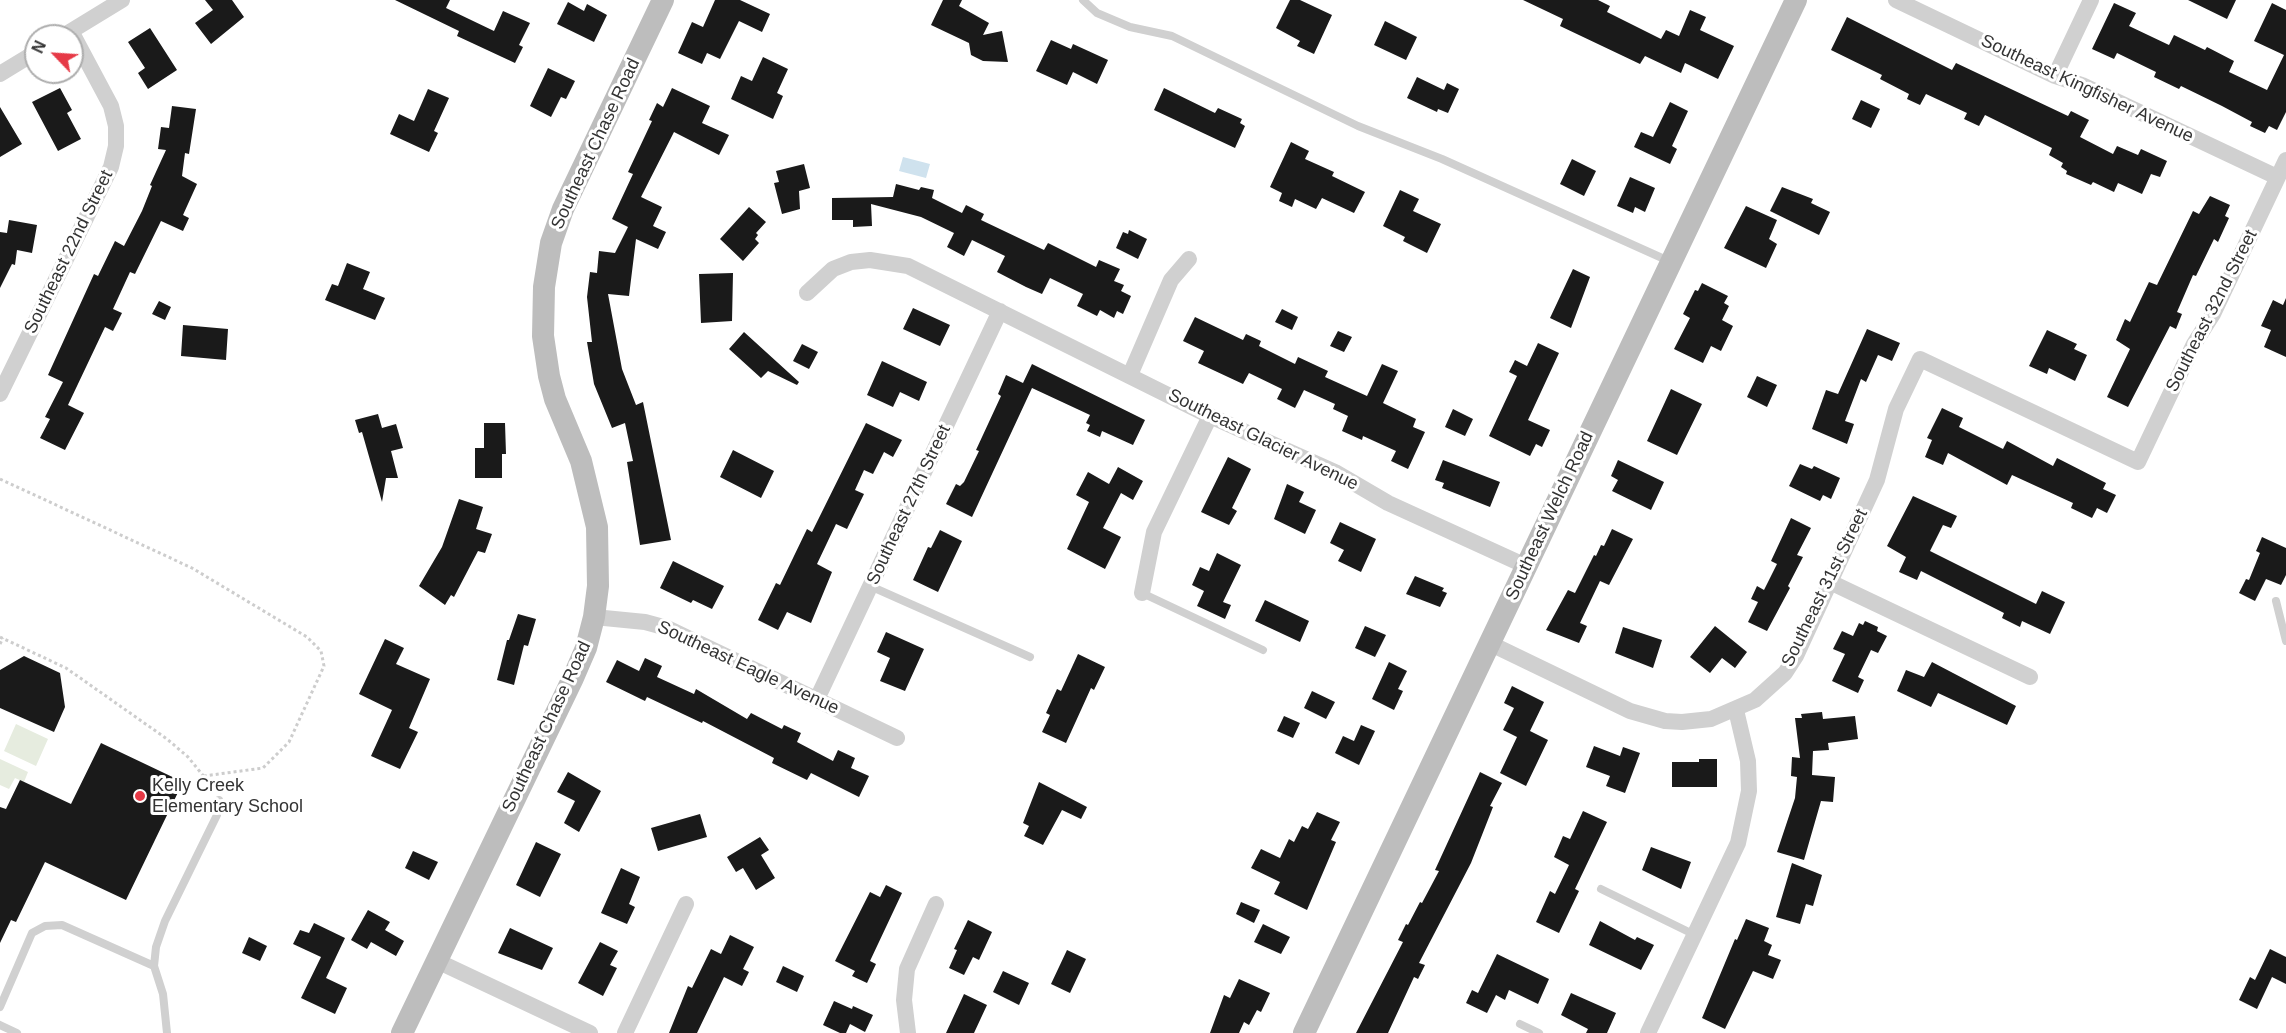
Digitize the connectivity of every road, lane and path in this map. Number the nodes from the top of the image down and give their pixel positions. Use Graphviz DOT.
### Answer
graph roads {
  1 [pos="122,0"];
  2 [pos="1083,0"];
  3 [pos="1796,0"];
  4 [pos="1896,0"];
  5 [pos="2091,0"];
  6 [pos="660,1"];
  7 [pos="82,24"];
  8 [pos="24,59"];
  9 [pos="84,61"];
  10 [pos="0,74"];
  11 [pos="2055,76"];
  12 [pos="2286,160"];
  13 [pos="2277,177"];
  14 [pos="1189,259"];
  15 [pos="1671,262"];
  16 [pos="807,293"];
  17 [pos="1000,311"];
  18 [pos="1920,359"];
  19 [pos="1130,375"];
  20 [pos="0,394"];
  21 [pos="1210,416"];
  22 [pos="0,479"];
  23 [pos="1526,566"];
  24 [pos="1830,582"];
  25 [pos="870,586"];
  26 [pos="1142,593"];
  27 [pos="2276,601"];
  28 [pos="594,617"];
  29 [pos="2,638"];
  30 [pos="2286,641"];
  31 [pos="0,644"];
  32 [pos="1490,644"];
  33 [pos="1263,650"];
  34 [pos="1030,657"];
  35 [pos="2030,677"];
  36 [pos="817,699"];
  37 [pos="1736,710"];
  38 [pos="897,738"];
  39 [pos="204,776"];
  40 [pos="219,800"];
  41 [pos="1602,888"];
  42 [pos="686,904"];
  43 [pos="936,904"];
  44 [pos="1695,935"];
  45 [pos="436,961"];
  46 [pos="154,966"];
  47 [pos="0,1003"];
  48 [pos="1520,1024"];
  49 [pos="0,1025"];
  50 [pos="17,1033"];
  51 [pos="167,1033"];
  52 [pos="402,1033"];
  53 [pos="590,1033"];
  54 [pos="625,1033"];
  55 [pos="908,1033"];
  56 [pos="1304,1033"];
  57 [pos="1539,1033"];
  58 [pos="1648,1033"];
  1 -- 7 [label="street, Southeast 22nd Street"];
  2 -- 15 [label="lane"];
  3 -- 15 [label="street, Southeast Welch Road"];
  4 -- 11 [label="street, Southeast Kingfisher Avenue"];
  5 -- 11 [label="street"];
  6 -- 28 [label="street, Southeast Chase Road"];
  8 -- 10 [label="street"];
  9 -- 20 [label="street, Southeast 22nd Street"];
  11 -- 13 [label="street, Southeast Kingfisher Avenue"];
  12 -- 13 [label="street, Southeast 32nd Street"];
  13 -- 18 [label="street, Southeast 32nd Street"];
  14 -- 19 [label="street"];
  15 -- 23 [label="street, Southeast Welch Road"];
  16 -- 17 [label="street, Southeast Glacier Avenue"];
  17 -- 19 [label="street, Southeast Glacier Avenue"];
  17 -- 25 [label="street, Southeast 27th Street"];
  18 -- 24 [label="street, Southeast 31st Street"];
  19 -- 21 [label="street, Southeast Glacier Avenue"];
  21 -- 23 [label="street, Southeast Glacier Avenue"];
  21 -- 26 [label="street"];
  22 -- 39 [label="path"];
  23 -- 32 [label="street, Southeast Welch Road"];
  24 -- 35 [label="street"];
  24 -- 37 [label="street, Southeast 31st Street"];
  25 -- 34 [label="lane"];
  25 -- 36 [label="street, Southeast 27th Street"];
  26 -- 33 [label="lane"];
  27 -- 30 [label="lane"];
  28 -- 36 [label="street, Southeast Eagle Avenue"];
  28 -- 45 [label="street, Southeast Chase Road"];
  29 -- 31 [label="path"];
  29 -- 39 [label="path"];
  32 -- 37 [label="street"];
  32 -- 56 [label="street, Southeast Welch Road"];
  36 -- 38 [label="street, Southeast Eagle Avenue"];
  37 -- 44 [label="street"];
  39 -- 40 [label="path"];
  40 -- 46 [label="lane"];
  41 -- 44 [label="lane"];
  42 -- 54 [label="street"];
  43 -- 55 [label="street"];
  44 -- 58 [label="street"];
  45 -- 52 [label="street, Southeast Chase Road"];
  45 -- 53 [label="street"];
  46 -- 47 [label="lane"];
  46 -- 51 [label="lane"];
  48 -- 57 [label="lane"];
  49 -- 50 [label="lane"];
}
